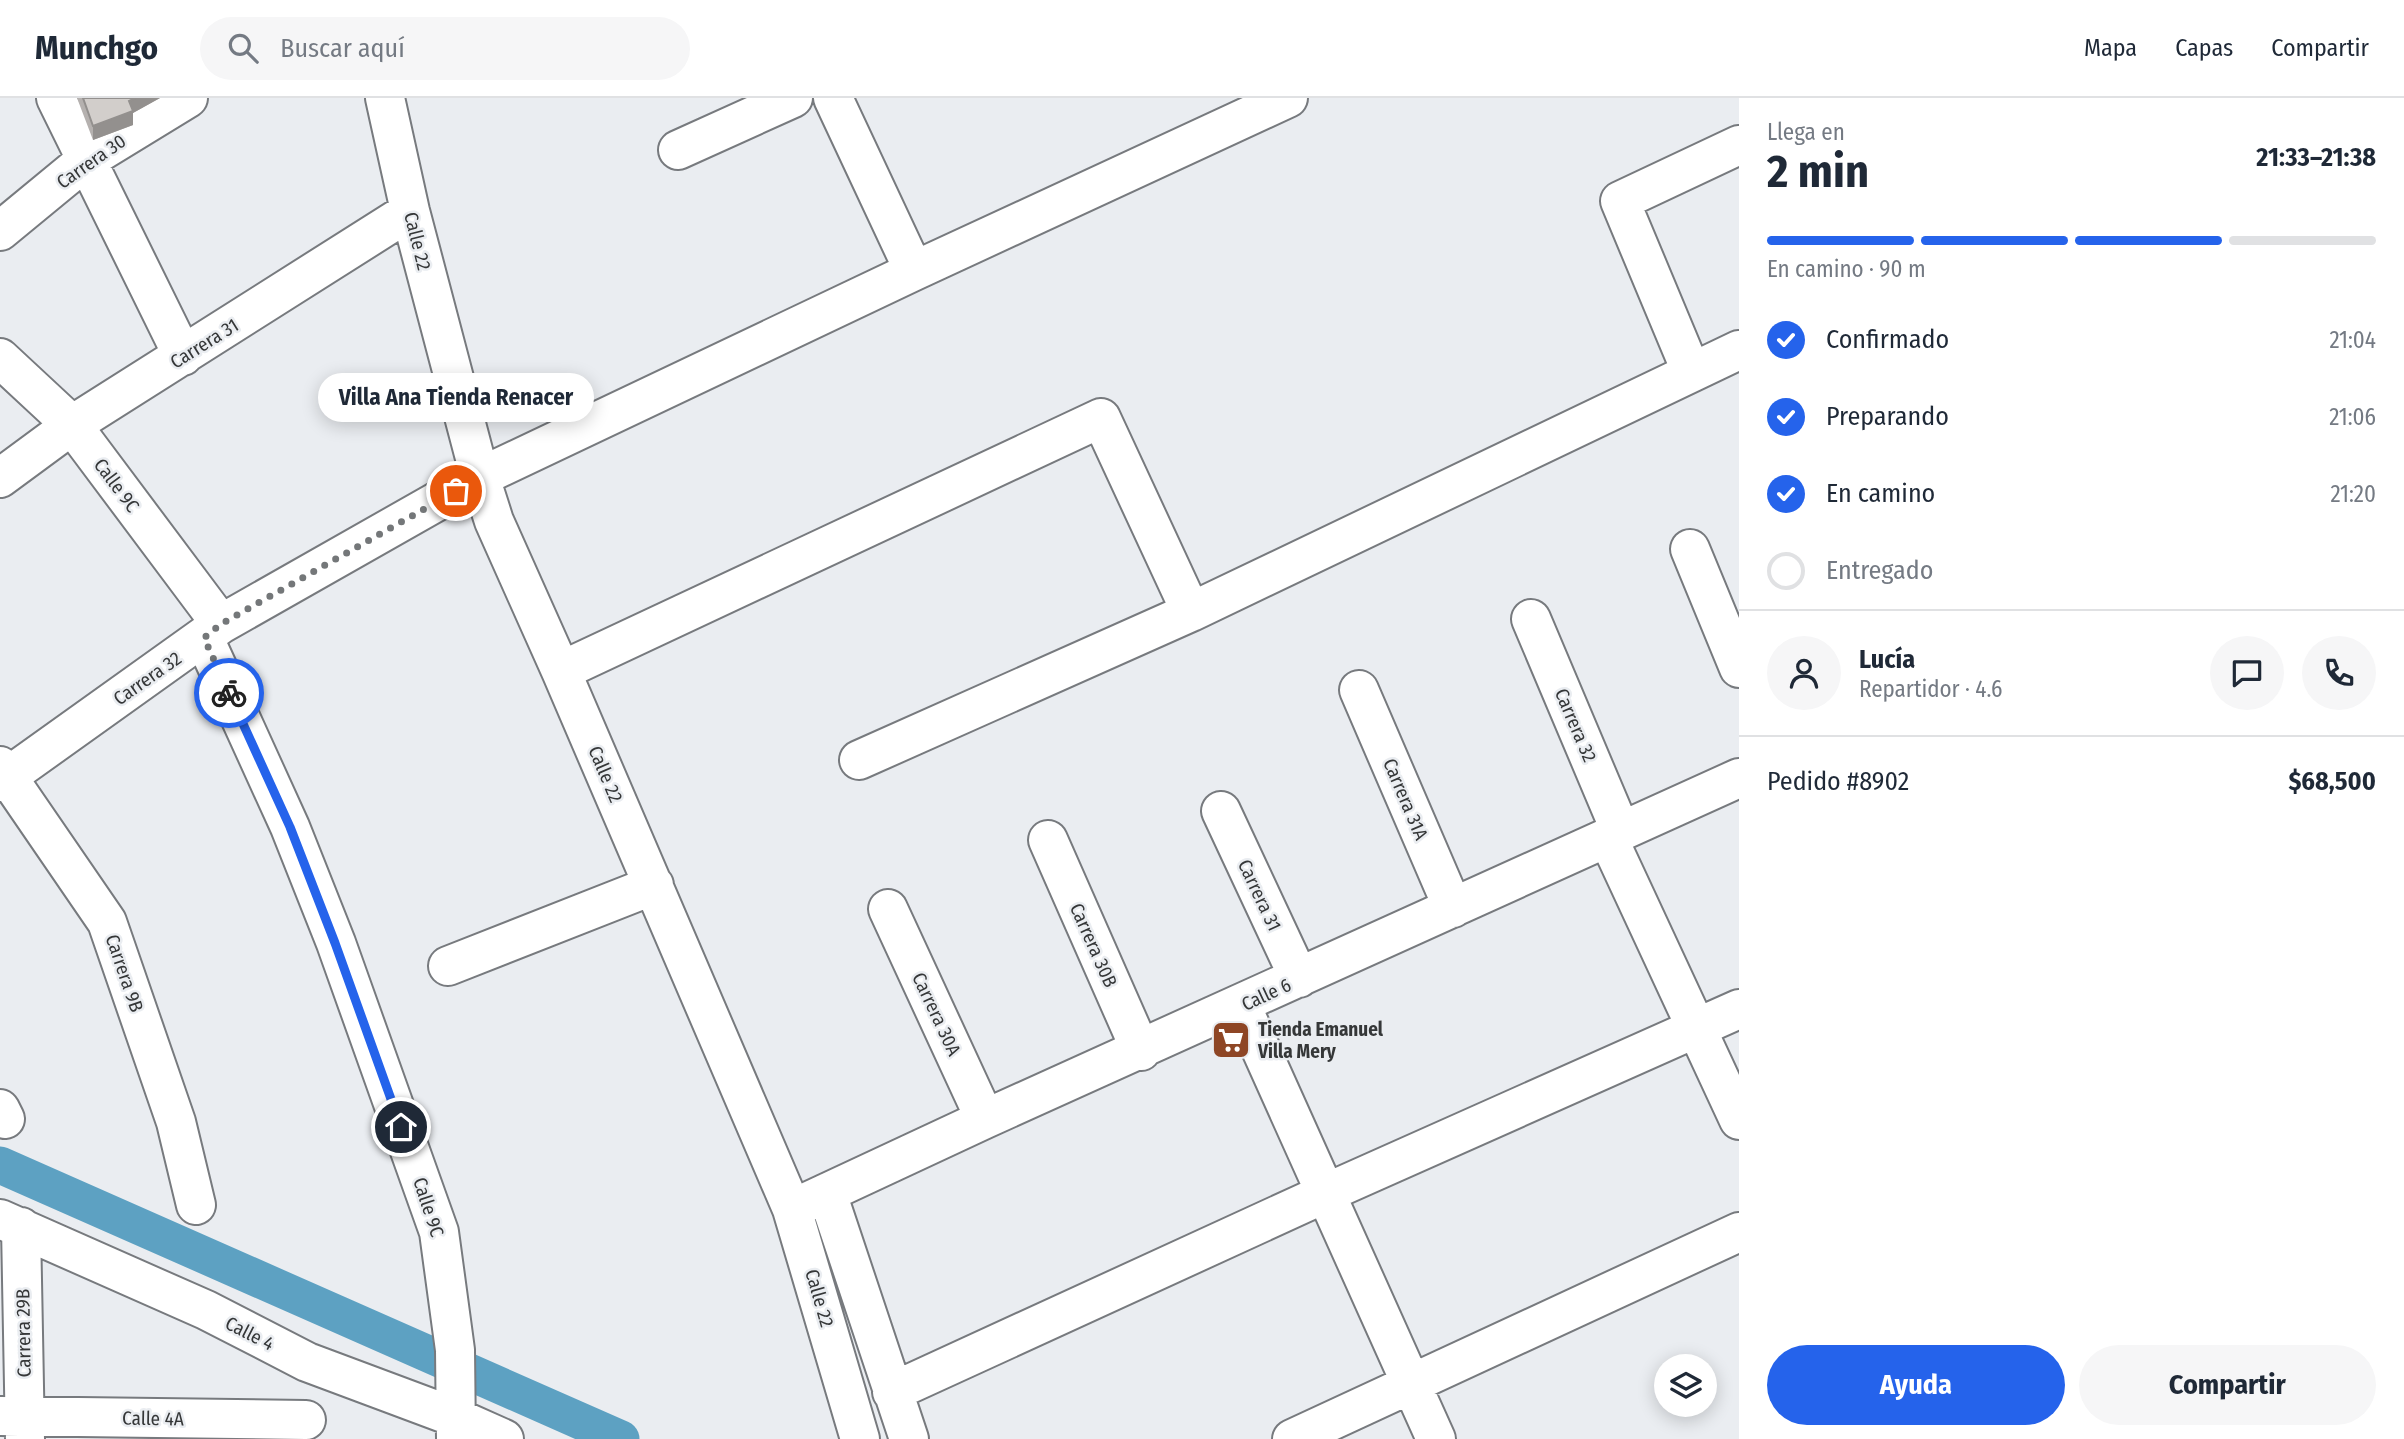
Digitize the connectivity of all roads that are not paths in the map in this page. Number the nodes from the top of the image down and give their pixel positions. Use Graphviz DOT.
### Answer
graph roads {
  1 [pos="56,98"];
  2 [pos="188,98"];
  3 [pos="385,98"];
  4 [pos="793,98"];
  5 [pos="833,98"];
  6 [pos="1288,98"];
  7 [pos="1739,145"];
  8 [pos="678,150"];
  9 [pos="85,161"];
  10 [pos="410,211"];
  11 [pos="0,231"];
  12 [pos="914,271"];
  13 [pos="1739,350"];
  14 [pos="183,356"];
  15 [pos="0,358"];
  16 [pos="1691,371"];
  17 [pos="72,425"];
  18 [pos="480,477"];
  19 [pos="0,478"];
  20 [pos="1690,549"];
  21 [pos="1191,612"];
  22 [pos="1531,619"];
  23 [pos="212,631"];
  24 [pos="1739,668"];
  25 [pos="561,671"];
  26 [pos="1359,690"];
  27 [pos="859,760"];
  28 [pos="3,775"];
  29 [pos="1739,778"];
  30 [pos="1221,811"];
  31 [pos="1614,835"];
  32 [pos="1048,840"];
  33 [pos="654,886"];
  34 [pos="1454,908"];
  35 [pos="888,909"];
  36 [pos="448,966"];
  37 [pos="1299,978"];
  38 [pos="1241,1005"];
  39 [pos="1739,1009"];
  40 [pos="1697,1028"];
  41 [pos="1141,1051"];
  42 [pos="985,1119"];
  43 [pos="1739,1120"];
  44 [pos="827,1193"];
  45 [pos="1325,1193"];
  46 [pos="196,1205"];
  47 [pos="792,1209"];
  48 [pos="10,1223"];
  49 [pos="1739,1232"];
  50 [pos="307,1362"];
  51 [pos="1411,1385"];
  52 [pos="892,1392"];
  53 [pos="456,1417"];
  54 [pos="17,1424"];
  55 [pos="306,1430"];
  56 [pos="504,1439"];
  57 [pos="860,1439"];
  58 [pos="909,1439"];
  59 [pos="1292,1439"];
  60 [pos="1436,1439"];
  1 -- 9 [label="street"];
  2 -- 9 [label="street, Carrera 30"];
  3 -- 10 [label="street, Calle 22"];
  4 -- 8 [label="street"];
  5 -- 12 [label="street"];
  6 -- 12 [label="street, Carrera 32"];
  7 -- 16 [label="street"];
  9 -- 11 [label="street, Carrera 30"];
  9 -- 14 [label="street"];
  10 -- 14 [label="street, Carrera 31"];
  10 -- 18 [label="street, Calle 22"];
  12 -- 18 [label="street, Carrera 32"];
  13 -- 16 [label="street"];
  14 -- 17 [label="street, Carrera 31"];
  15 -- 17 [label="street, Calle 9C"];
  16 -- 21 [label="street"];
  17 -- 19 [label="street, Carrera 31"];
  17 -- 23 [label="street, Calle 9C"];
  18 -- 23 [label="street, Carrera 32"];
  18 -- 25 [label="street, Calle 22"];
  20 -- 24 [label="street"];
  21 -- 25 [label="street"];
  21 -- 27 [label="street"];
  22 -- 31 [label="street, Carrera 32"];
  23 -- 28 [label="street, Carrera 32"];
  23 -- 53 [label="street, Calle 9C"];
  25 -- 33 [label="street, Calle 22"];
  26 -- 34 [label="street, Carrera 31A"];
  28 -- 46 [label="street, Carrera 9B"];
  29 -- 31 [label="street, Calle 6"];
  30 -- 37 [label="street, Carrera 31"];
  31 -- 34 [label="street, Calle 6"];
  31 -- 40 [label="street, Carrera 32"];
  32 -- 41 [label="street, Carrera 30B"];
  33 -- 36 [label="street"];
  33 -- 47 [label="street, Calle 22"];
  34 -- 37 [label="street, Calle 6"];
  35 -- 42 [label="street, Carrera 30A"];
  37 -- 38 [label="street, Calle 6"];
  38 -- 41 [label="street, Calle 6"];
  38 -- 45 [label="street"];
  39 -- 40 [label="street"];
  40 -- 43 [label="street, Carrera 32"];
  40 -- 45 [label="street"];
  41 -- 42 [label="street, Calle 6"];
  42 -- 44 [label="street, Calle 6"];
  44 -- 47 [label="street, Calle 6"];
  44 -- 52 [label="street"];
  45 -- 51 [label="street"];
  45 -- 52 [label="street"];
  47 -- 57 [label="street, Calle 22"];
  48 -- 50 [label="street, Calle 4"];
  48 -- 54 [label="street, Carrera 29B"];
  49 -- 51 [label="street"];
  50 -- 53 [label="street, Calle 4"];
  50 -- 55 [label="street"];
  51 -- 59 [label="street"];
  51 -- 60 [label="street"];
  52 -- 58 [label="street"];
  53 -- 56 [label="street, Calle 4"];
  54 -- 55 [label="street, Calle 4A"];
}
